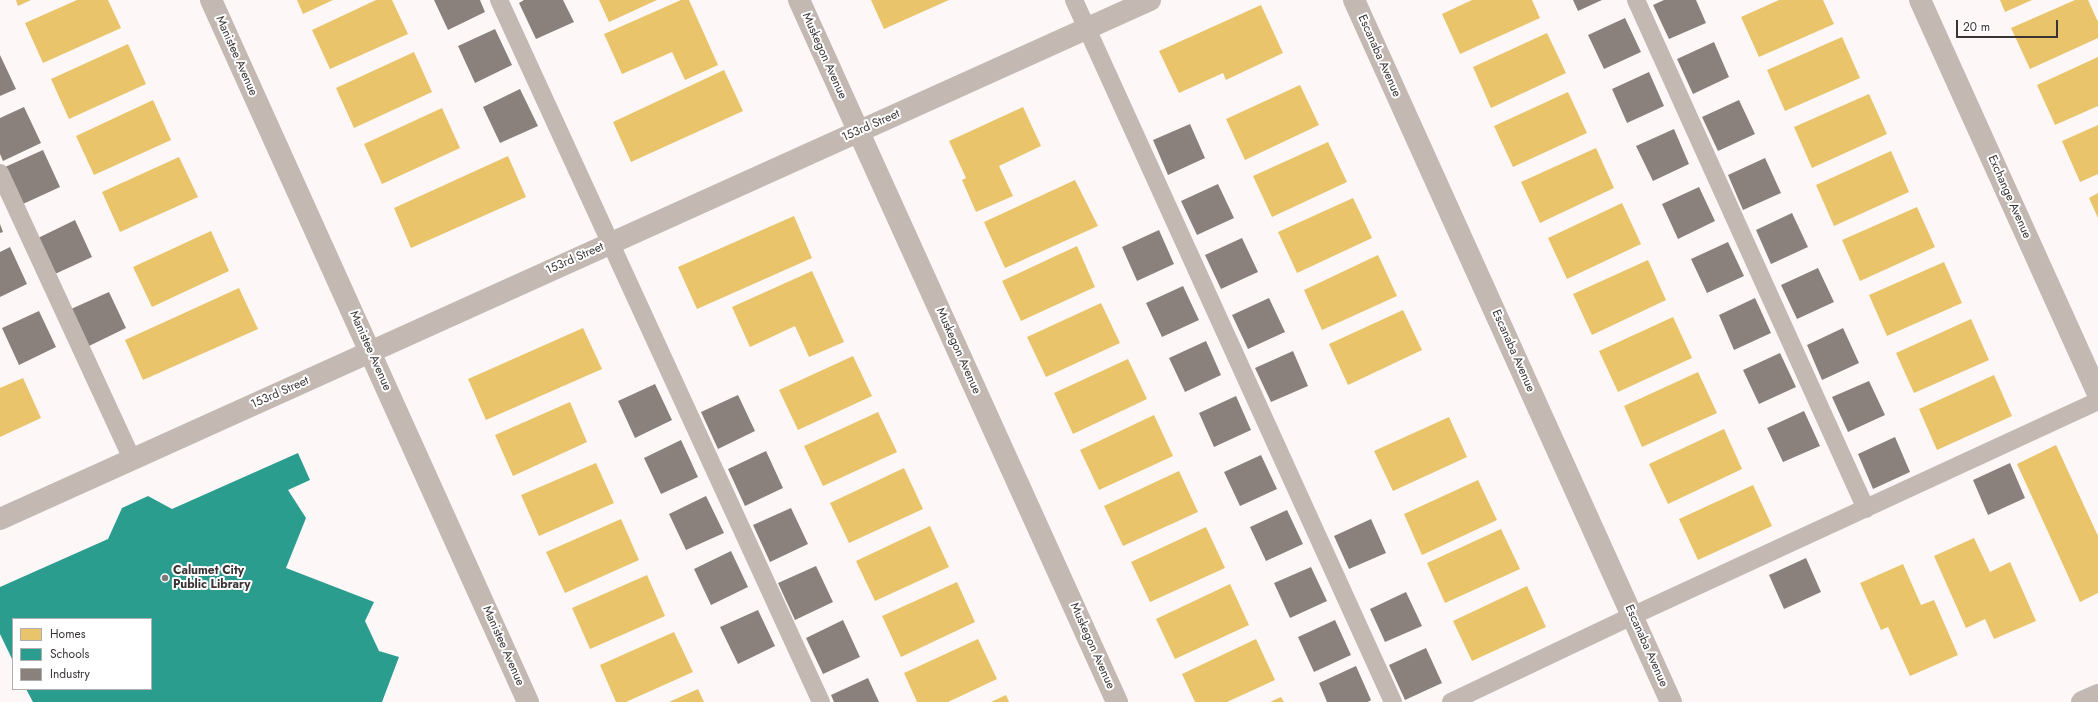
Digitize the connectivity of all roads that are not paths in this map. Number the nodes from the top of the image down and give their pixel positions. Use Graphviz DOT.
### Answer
graph roads {
  1 [pos="211,0"];
  2 [pos="499,0"];
  3 [pos="799,0"];
  4 [pos="1074,0"];
  5 [pos="1150,0"];
  6 [pos="1354,0"];
  7 [pos="1636,0"];
  8 [pos="1920,0"];
  9 [pos="1087,28"];
  10 [pos="859,132"];
  11 [pos="0,173"];
  12 [pos="609,244"];
  13 [pos="370,352"];
  14 [pos="2098,394"];
  15 [pos="2098,401"];
  16 [pos="132,459"];
  17 [pos="1866,509"];
  18 [pos="0,519"];
  19 [pos="1632,616"];
  20 [pos="2098,695"];
  21 [pos="528,702"];
  22 [pos="821,702"];
  23 [pos="1117,702"];
  24 [pos="1393,702"];
  25 [pos="1451,702"];
  26 [pos="1671,702"];
  27 [pos="2082,702"];
  1 -- 13 [label="street, Manistee Avenue"];
  2 -- 12 [label="lane"];
  3 -- 10 [label="street, Muskegon Avenue"];
  4 -- 9 [label="lane"];
  5 -- 9 [label="street, 153rd Street"];
  6 -- 19 [label="street, Escanaba Avenue"];
  7 -- 17 [label="lane"];
  8 -- 14 [label="street, Exchange Avenue"];
  9 -- 10 [label="street, 153rd Street"];
  9 -- 24 [label="lane"];
  10 -- 12 [label="street, 153rd Street"];
  10 -- 23 [label="street, Muskegon Avenue"];
  11 -- 16 [label="lane"];
  12 -- 13 [label="street, 153rd Street"];
  12 -- 22 [label="lane"];
  13 -- 16 [label="street, 153rd Street"];
  13 -- 21 [label="street, Manistee Avenue"];
  15 -- 17 [label="lane"];
  16 -- 18 [label="street, 153rd Street"];
  17 -- 19 [label="lane"];
  19 -- 25 [label="lane"];
  19 -- 26 [label="street, Escanaba Avenue"];
  20 -- 27 [label="street"];
}
